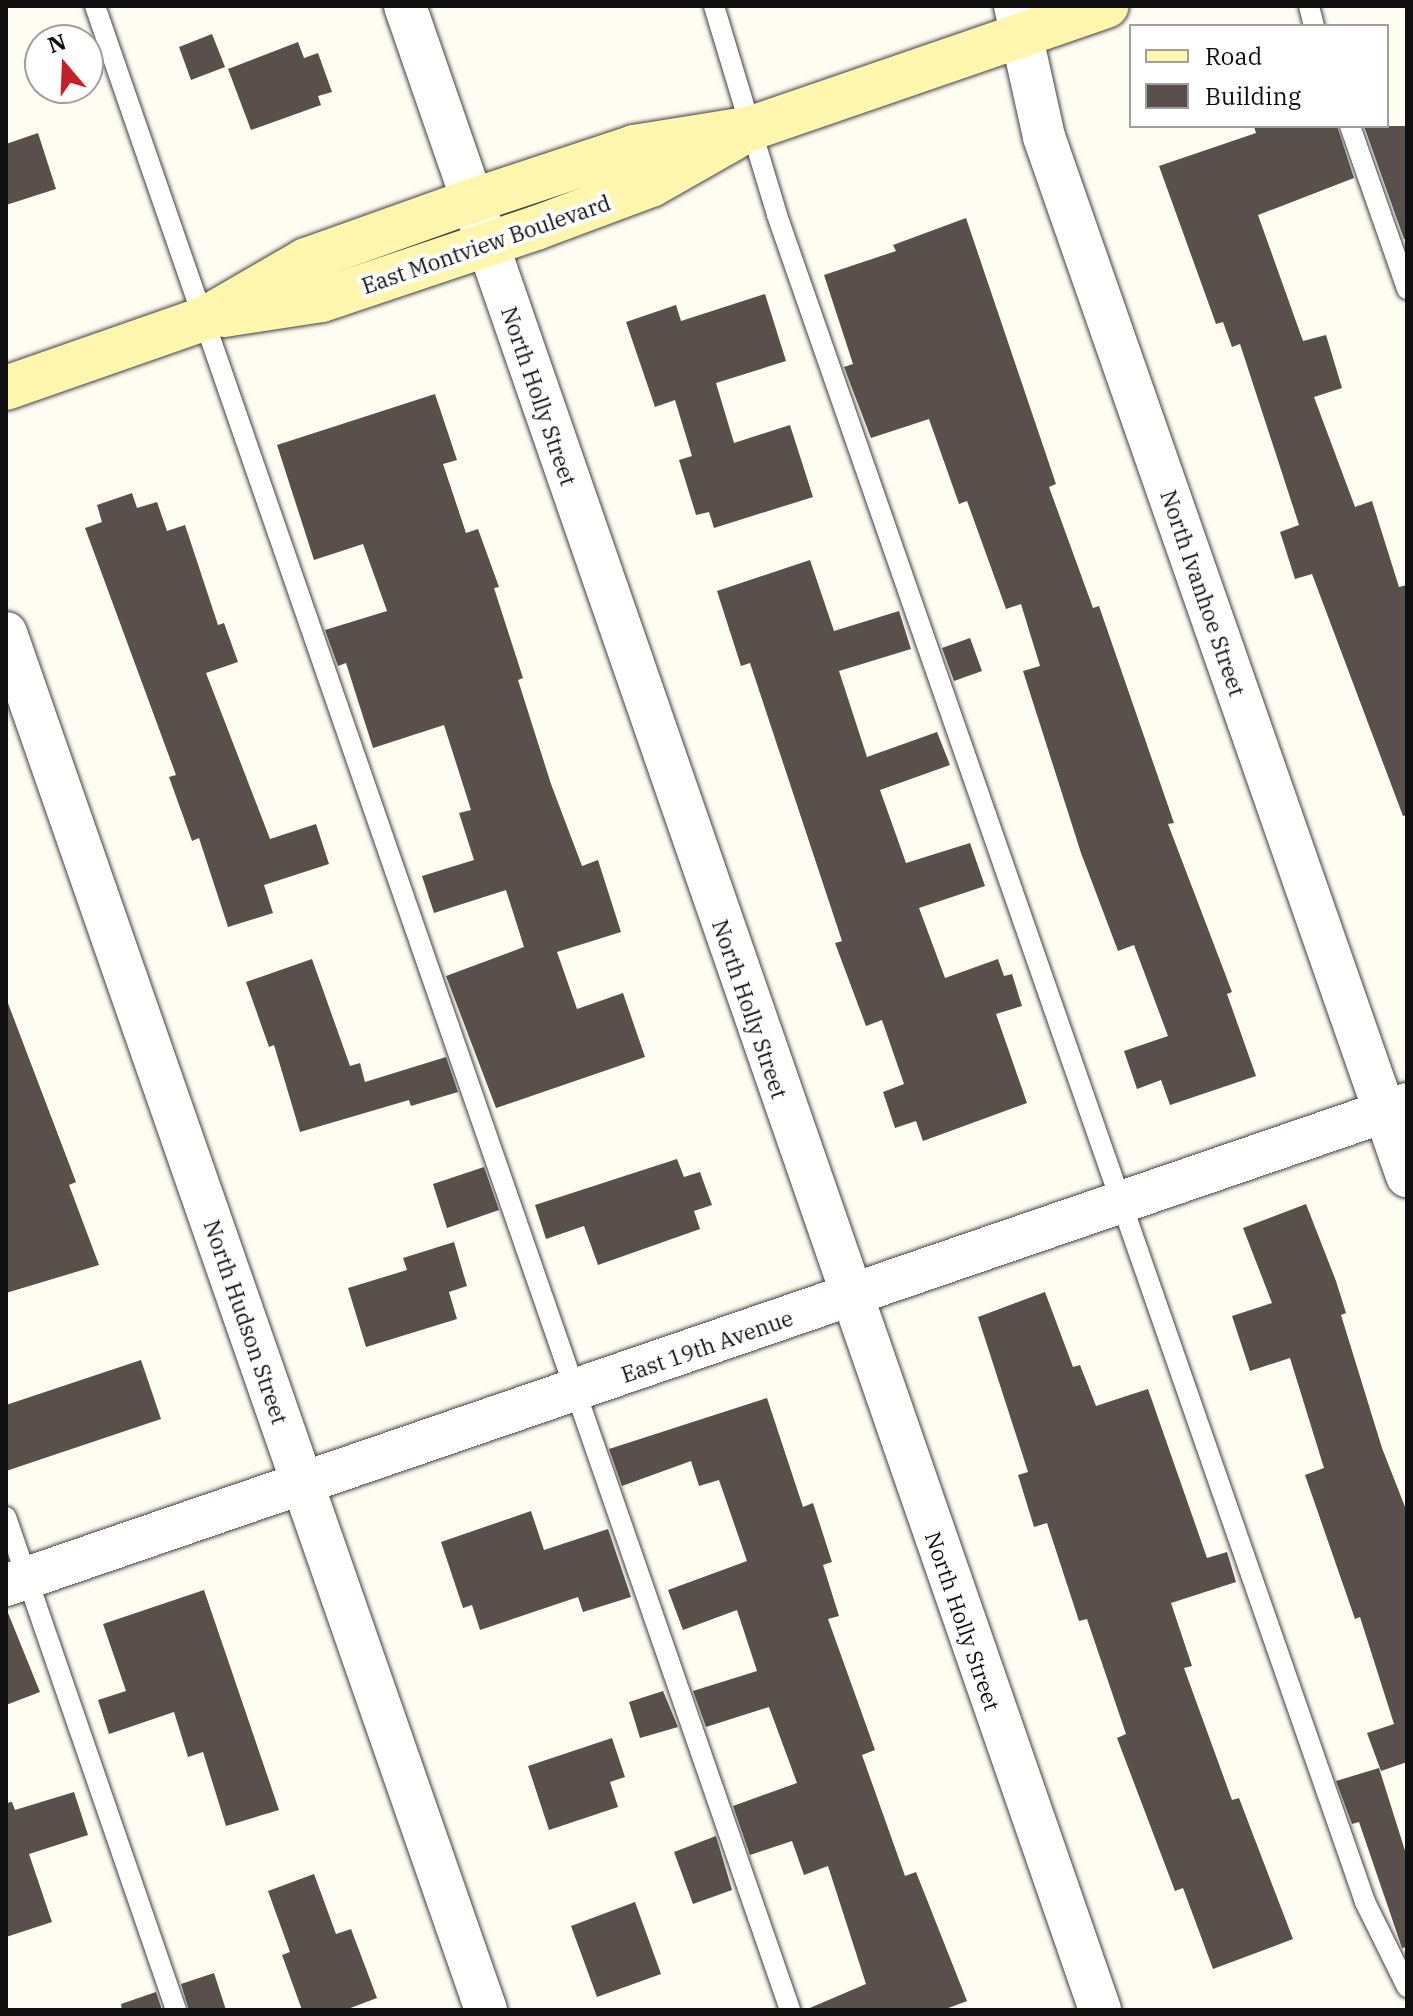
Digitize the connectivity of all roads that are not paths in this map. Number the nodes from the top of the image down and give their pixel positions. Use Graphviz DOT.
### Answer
graph roads {
  1 [pos="95,6"];
  2 [pos="405,6"];
  3 [pos="714,6"];
  4 [pos="1107,6"];
  5 [pos="1018,21"];
  6 [pos="752,128"];
  7 [pos="1351,128"];
  8 [pos="472,201"];
  9 [pos="487,245"];
  10 [pos="1407,289"];
  11 [pos="206,318"];
  12 [pos="6,388"];
  13 [pos="6,633"];
  14 [pos="1396,1108"];
  15 [pos="1407,1176"];
  16 [pos="1123,1204"];
  17 [pos="849,1297"];
  18 [pos="578,1390"];
  19 [pos="302,1484"];
  20 [pos="6,1517"];
  21 [pos="17,1582"];
  22 [pos="1407,1987"];
  23 [pos="176,2010"];
  24 [pos="486,2010"];
  25 [pos="790,2010"];
  26 [pos="1100,2010"];
  1 -- 11 [label="lane"];
  2 -- 8 [label="street, North Holly Street"];
  3 -- 6 [label="lane"];
  4 -- 5 [label="street, East Montview Boulevard"];
  5 -- 6 [label="street, East Montview Boulevard"];
  5 -- 14 [label="street, North Ivanhoe Street"];
  6 -- 8 [label="street, East Montview Boulevard"];
  6 -- 9 [label="street, East Montview Boulevard"];
  6 -- 16 [label="lane"];
  7 -- 10 [label="lane"];
  8 -- 9 [label="street, North Holly Street"];
  8 -- 11 [label="street, East Montview Boulevard"];
  9 -- 11 [label="street, East Montview Boulevard"];
  9 -- 17 [label="street, North Holly Street"];
  11 -- 12 [label="street, East Montview Boulevard"];
  11 -- 18 [label="lane"];
  13 -- 19 [label="street, North Hudson Street"];
  14 -- 15 [label="street, North Ivanhoe Street"];
  14 -- 16 [label="street, East 19th Avenue"];
  16 -- 17 [label="street, East 19th Avenue"];
  16 -- 22 [label="lane"];
  17 -- 18 [label="street, East 19th Avenue"];
  17 -- 26 [label="street, North Holly Street"];
  18 -- 19 [label="street, East 19th Avenue"];
  18 -- 25 [label="lane"];
  19 -- 21 [label="street, East 19th Avenue"];
  19 -- 24 [label="street, North Hudson Street"];
  20 -- 21 [label="lane"];
  21 -- 23 [label="lane"];
}
